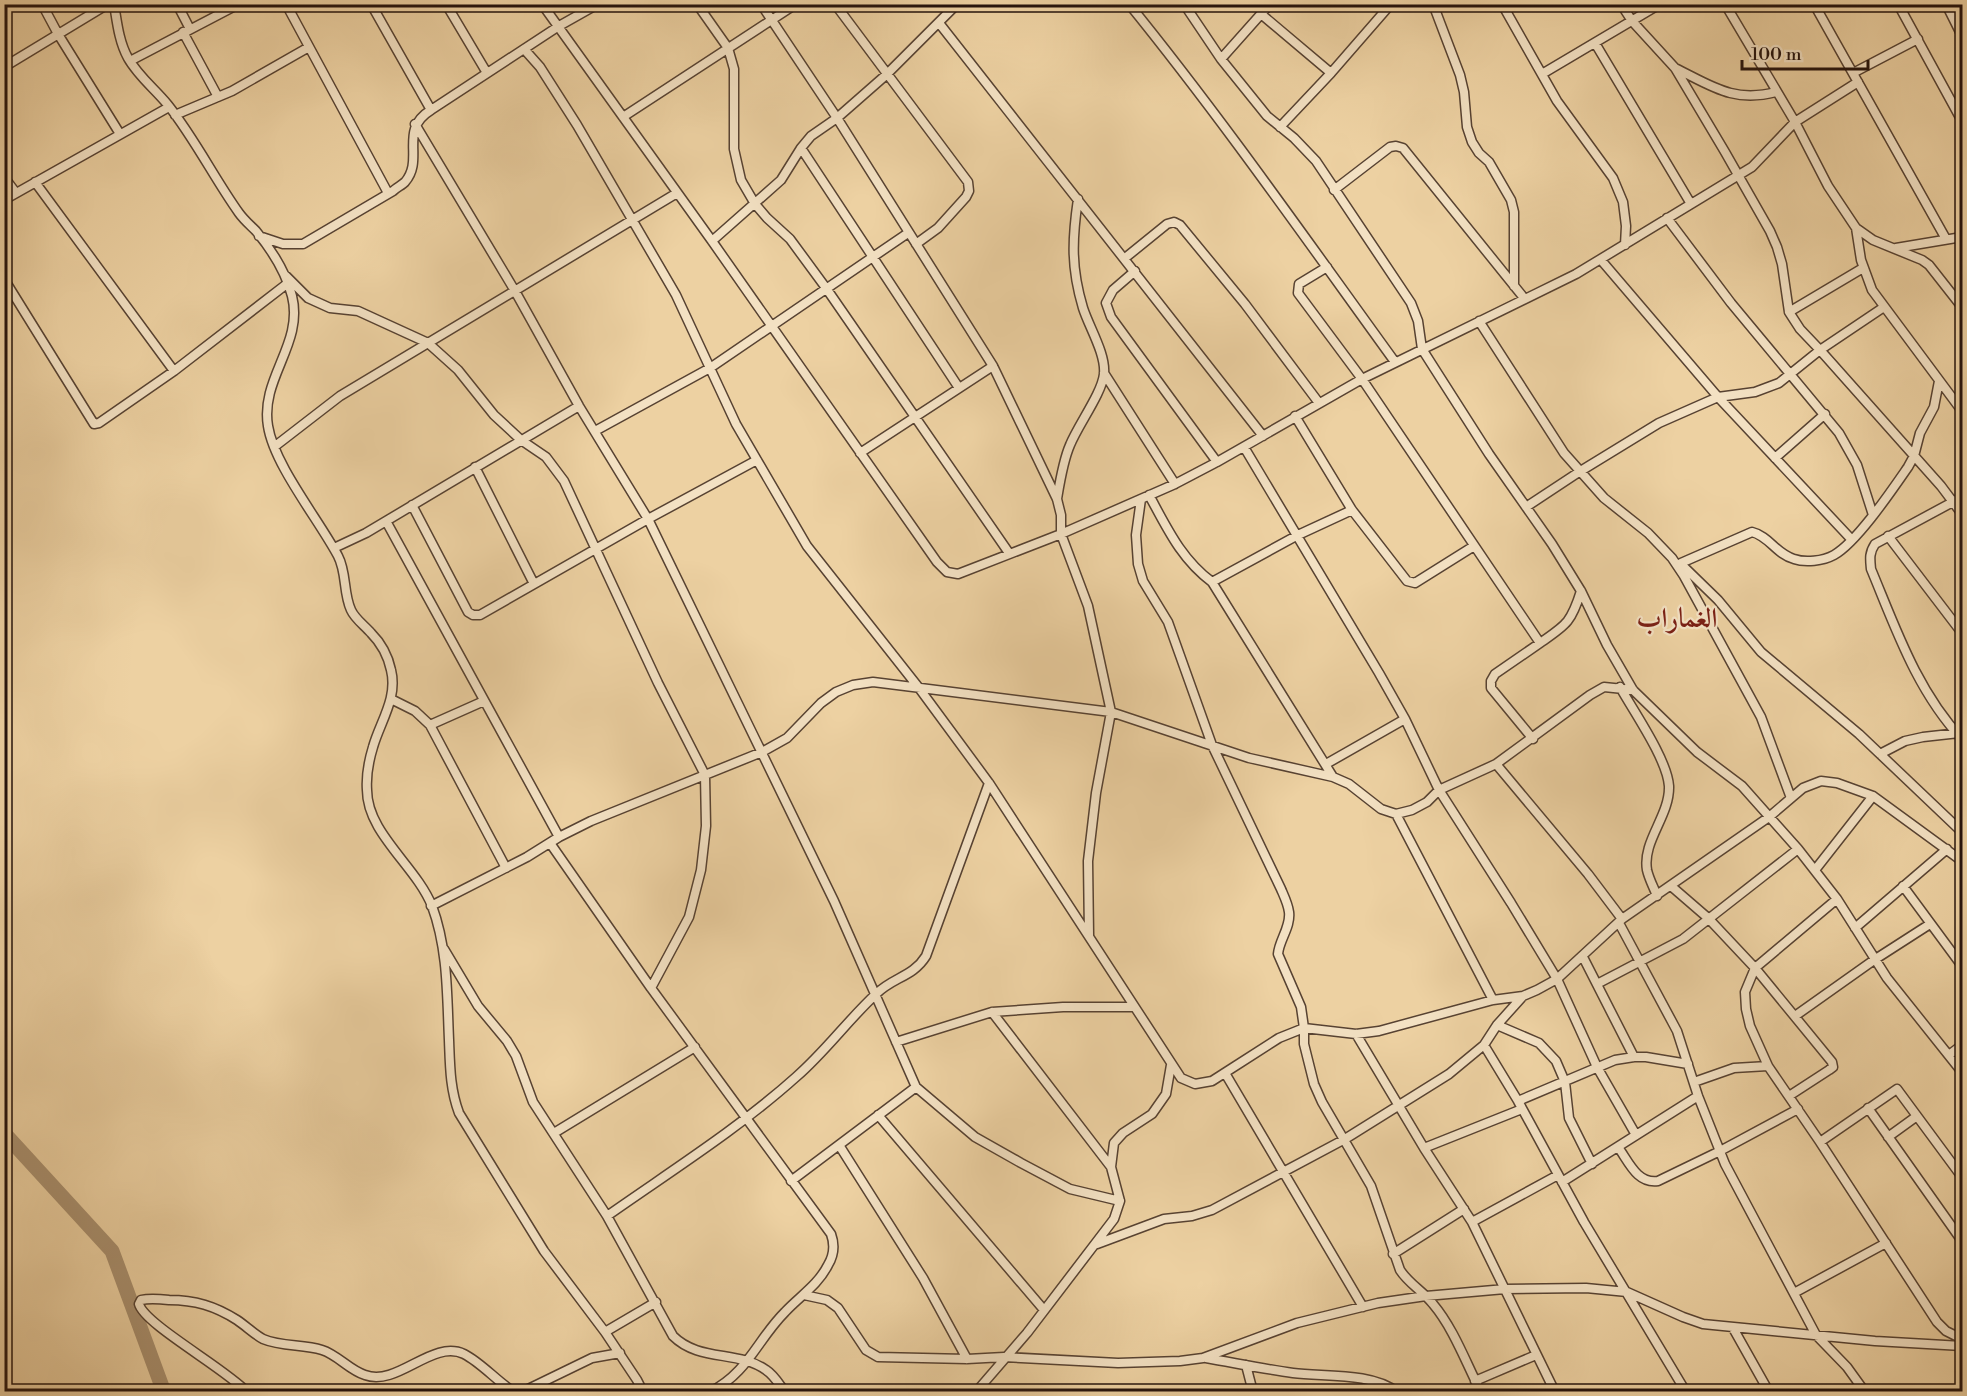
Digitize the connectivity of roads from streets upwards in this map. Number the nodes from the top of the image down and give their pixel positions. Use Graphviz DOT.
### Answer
graph roads {
  1 [pos="42,4"];
  2 [pos="108,4"];
  3 [pos="114,4"];
  4 [pos="177,4"];
  5 [pos="239,4"];
  6 [pos="286,4"];
  7 [pos="371,4"];
  8 [pos="446,4"];
  9 [pos="542,4"];
  10 [pos="598,4"];
  11 [pos="697,4"];
  12 [pos="761,4"];
  13 [pos="796,4"];
  14 [pos="835,4"];
  15 [pos="1129,4"];
  16 [pos="1184,4"];
  17 [pos="1270,4"];
  18 [pos="1391,4"];
  19 [pos="1433,4"];
  20 [pos="1502,4"];
  21 [pos="1621,4"];
  22 [pos="1660,4"];
  23 [pos="1725,4"];
  24 [pos="1814,4"];
  25 [pos="1898,4"];
  26 [pos="1946,4"];
  27 [pos="955,5"];
  28 [pos="1261,14"];
  29 [pos="771,20"];
  30 [pos="1632,21"];
  31 [pos="939,23"];
  32 [pos="559,26"];
  33 [pos="186,31"];
  34 [pos="58,34"];
  35 [pos="1962,36"];
  36 [pos="1918,39"];
  37 [pos="1595,43"];
  38 [pos="309,47"];
  39 [pos="728,48"];
  40 [pos="524,49"];
  41 [pos="1221,59"];
  42 [pos="130,61"];
  43 [pos="4,67"];
  44 [pos="1675,68"];
  45 [pos="487,73"];
  46 [pos="1331,73"];
  47 [pos="1852,73"];
  48 [pos="1542,74"];
  49 [pos="886,75"];
  50 [pos="1858,82"];
  51 [pos="1776,92"];
  52 [pos="218,97"];
  53 [pos="169,107"];
  54 [pos="431,110"];
  55 [pos="175,116"];
  56 [pos="623,117"];
  57 [pos="837,118"];
  58 [pos="1962,121"];
  59 [pos="1795,122"];
  60 [pos="415,124"];
  61 [pos="1280,127"];
  62 [pos="120,134"];
  63 [pos="801,148"];
  64 [pos="1739,176"];
  65 [pos="4,177"];
  66 [pos="35,182"];
  67 [pos="1334,190"];
  68 [pos="16,193"];
  69 [pos="388,194"];
  70 [pos="677,194"];
  71 [pos="1078,199"];
  72 [pos="4,200"];
  73 [pos="755,204"];
  74 [pos="1691,204"];
  75 [pos="1667,218"];
  76 [pos="632,220"];
  77 [pos="1856,228"];
  78 [pos="908,233"];
  79 [pos="259,236"];
  80 [pos="1962,237"];
  81 [pos="1946,239"];
  82 [pos="712,241"];
  83 [pos="916,244"];
  84 [pos="1625,245"];
  85 [pos="1896,248"];
  86 [pos="872,256"];
  87 [pos="1125,258"];
  88 [pos="1601,260"];
  89 [pos="1327,267"];
  90 [pos="1863,268"];
  91 [pos="1135,271"];
  92 [pos="282,272"];
  93 [pos="4,279"];
  94 [pos="288,283"];
  95 [pos="1514,286"];
  96 [pos="826,288"];
  97 [pos="515,291"];
  98 [pos="1524,298"];
  99 [pos="1884,307"];
  100 [pos="1962,307"];
  101 [pos="1789,312"];
  102 [pos="1479,321"];
  103 [pos="771,326"];
  104 [pos="428,343"];
  105 [pos="1422,349"];
  106 [pos="1820,350"];
  107 [pos="1395,362"];
  108 [pos="993,366"];
  109 [pos="710,369"];
  110 [pos="174,371"];
  111 [pos="1104,373"];
  112 [pos="1791,374"];
  113 [pos="1362,379"];
  114 [pos="1939,381"];
  115 [pos="959,388"];
  116 [pos="1718,397"];
  117 [pos="1319,403"];
  118 [pos="579,406"];
  119 [pos="1962,411"];
  120 [pos="1825,414"];
  121 [pos="1295,416"];
  122 [pos="916,417"];
  123 [pos="595,431"];
  124 [pos="1263,436"];
  125 [pos="522,440"];
  126 [pos="274,447"];
  127 [pos="1244,447"];
  128 [pos="860,453"];
  129 [pos="1914,456"];
  130 [pos="1775,458"];
  131 [pos="758,460"];
  132 [pos="1217,462"];
  133 [pos="475,466"];
  134 [pos="1579,472"];
  135 [pos="1175,484"];
  136 [pos="1145,497"];
  137 [pos="1962,497"];
  138 [pos="1058,499"];
  139 [pos="1954,502"];
  140 [pos="412,505"];
  141 [pos="1526,507"];
  142 [pos="1352,510"];
  143 [pos="1873,514"];
  144 [pos="1962,514"];
  145 [pos="648,519"];
  146 [pos="386,521"];
  147 [pos="1061,534"];
  148 [pos="1298,535"];
  149 [pos="1888,536"];
  150 [pos="1852,540"];
  151 [pos="1474,546"];
  152 [pos="334,548"];
  153 [pos="596,548"];
  154 [pos="1009,553"];
  155 [pos="1672,558"];
  156 [pos="1681,563"];
  157 [pos="1212,582"];
  158 [pos="534,584"];
  159 [pos="1581,591"];
  160 [pos="1962,633"];
  161 [pos="1540,643"];
  162 [pos="1620,687"];
  163 [pos="919,688"];
  164 [pos="1633,690"];
  165 [pos="391,699"];
  166 [pos="484,701"];
  167 [pos="1111,712"];
  168 [pos="1405,719"];
  169 [pos="430,724"];
  170 [pos="1961,735"];
  171 [pos="1533,739"];
  172 [pos="1212,745"];
  173 [pos="762,752"];
  174 [pos="1880,754"];
  175 [pos="1326,764"];
  176 [pos="1496,764"];
  177 [pos="705,775"];
  178 [pos="1333,777"];
  179 [pos="989,783"];
  180 [pos="1439,790"];
  181 [pos="1873,796"];
  182 [pos="1791,798"];
  183 [pos="1396,814"];
  184 [pos="1769,817"];
  185 [pos="1962,832"];
  186 [pos="559,837"];
  187 [pos="550,843"];
  188 [pos="1798,849"];
  189 [pos="1947,849"];
  190 [pos="1962,861"];
  191 [pos="506,868"];
  192 [pos="1815,870"];
  193 [pos="1671,886"];
  194 [pos="1903,886"];
  195 [pos="1657,896"];
  196 [pos="1837,898"];
  197 [pos="431,906"];
  198 [pos="1708,918"];
  199 [pos="1620,921"];
  200 [pos="1930,924"];
  201 [pos="1856,928"];
  202 [pos="1089,936"];
  203 [pos="442,946"];
  204 [pos="1583,957"];
  205 [pos="1874,960"];
  206 [pos="1641,962"];
  207 [pos="1962,966"];
  208 [pos="1755,968"];
  209 [pos="1557,979"];
  210 [pos="1597,984"];
  211 [pos="651,988"];
  212 [pos="875,995"];
  213 [pos="1523,996"];
  214 [pos="1493,1000"];
  215 [pos="1134,1007"];
  216 [pos="992,1012"];
  217 [pos="1795,1016"];
  218 [pos="1497,1025"];
  219 [pos="1304,1028"];
  220 [pos="1356,1035"];
  221 [pos="896,1042"];
  222 [pos="1484,1045"];
  223 [pos="1962,1045"];
  224 [pos="695,1047"];
  225 [pos="1949,1055"];
  226 [pos="1634,1057"];
  227 [pos="1688,1064"];
  228 [pos="1171,1065"];
  229 [pos="1768,1066"];
  230 [pos="1597,1067"];
  231 [pos="1962,1072"];
  232 [pos="1225,1073"];
  233 [pos="1565,1082"];
  234 [pos="1694,1082"];
  235 [pos="916,1087"];
  236 [pos="1698,1096"];
  237 [pos="1789,1096"];
  238 [pos="1520,1105"];
  239 [pos="1398,1106"];
  240 [pos="1868,1108"];
  241 [pos="1798,1109"];
  242 [pos="878,1115"];
  243 [pos="1917,1116"];
  244 [pos="746,1118"];
  245 [pos="554,1133"];
  246 [pos="1636,1136"];
  247 [pos="1888,1137"];
  248 [pos="1345,1139"];
  249 [pos="1820,1142"];
  250 [pos="839,1145"];
  251 [pos="1618,1147"];
  252 [pos="1424,1148"];
  253 [pos="1720,1152"];
  254 [pos="1592,1164"];
  255 [pos="1111,1167"];
  256 [pos="1283,1172"];
  257 [pos="1962,1177"];
  258 [pos="1560,1178"];
  259 [pos="791,1181"];
  260 [pos="1120,1201"];
  261 [pos="1464,1209"];
  262 [pos="608,1216"];
  263 [pos="1472,1222"];
  264 [pos="1962,1240"];
  265 [pos="1886,1243"];
  266 [pos="1097,1244"];
  267 [pos="1393,1254"];
  268 [pos="1505,1289"];
  269 [pos="1627,1292"];
  270 [pos="1794,1293"];
  271 [pos="804,1294"];
  272 [pos="1426,1296"];
  273 [pos="656,1302"];
  274 [pos="1363,1307"];
  275 [pos="1044,1310"];
  276 [pos="1733,1328"];
  277 [pos="605,1332"];
  278 [pos="1816,1335"];
  279 [pos="1962,1339"];
  280 [pos="1962,1346"];
  281 [pos="620,1353"];
  282 [pos="1536,1354"];
  283 [pos="1004,1357"];
  284 [pos="1203,1358"];
  285 [pos="968,1359"];
  286 [pos="748,1362"];
  287 [pos="1246,1365"];
  288 [pos="1476,1381"];
  289 [pos="1684,1389"];
  290 [pos="644,1391"];
  291 [pos="247,1392"];
  292 [pos="521,1392"];
  293 [pos="710,1392"];
  294 [pos="785,1392"];
  295 [pos="976,1392"];
  296 [pos="1253,1392"];
  297 [pos="1397,1392"];
  298 [pos="1481,1392"];
  299 [pos="1555,1392"];
  300 [pos="1673,1392"];
  301 [pos="1769,1392"];
  302 [pos="1865,1392"];
  1 -- 34 [label="street"];
  2 -- 34 [label="street"];
  3 -- 42 [label="street"];
  4 -- 33 [label="street"];
  5 -- 33 [label="street"];
  6 -- 38 [label="street"];
  7 -- 54 [label="street"];
  8 -- 45 [label="street"];
  9 -- 32 [label="street"];
  10 -- 32 [label="street"];
  11 -- 39 [label="street"];
  12 -- 29 [label="street"];
  13 -- 29 [label="street"];
  14 -- 49 [label="street"];
  15 -- 89 [label="street"];
  16 -- 41 [label="street"];
  17 -- 28 [label="street"];
  18 -- 46 [label="street"];
  19 -- 95 [label="street"];
  20 -- 48 [label="street"];
  21 -- 30 [label="street"];
  22 -- 30 [label="street"];
  23 -- 51 [label="street"];
  24 -- 47 [label="street"];
  25 -- 36 [label="street"];
  26 -- 35 [label="street"];
  27 -- 31 [label="street"];
  28 -- 41 [label="street"];
  28 -- 46 [label="street"];
  29 -- 39 [label="street"];
  29 -- 57 [label="street"];
  30 -- 37 [label="street"];
  30 -- 44 [label="street"];
  31 -- 49 [label="street"];
  31 -- 71 [label="street"];
  32 -- 40 [label="street"];
  32 -- 56 [label="street"];
  33 -- 42 [label="street"];
  33 -- 52 [label="street"];
  34 -- 43 [label="street"];
  34 -- 62 [label="street"];
  36 -- 47 [label="street"];
  36 -- 58 [label="street"];
  37 -- 48 [label="street"];
  37 -- 74 [label="street"];
  38 -- 52 [label="street"];
  38 -- 69 [label="street"];
  39 -- 56 [label="street"];
  39 -- 73 [label="street"];
  40 -- 45 [label="street"];
  40 -- 76 [label="street"];
  41 -- 61 [label="street"];
  42 -- 53 [label="street"];
  44 -- 51 [label="street"];
  44 -- 64 [label="street"];
  45 -- 54 [label="street"];
  46 -- 61 [label="street"];
  47 -- 50 [label="street"];
  48 -- 84 [label="street"];
  49 -- 57 [label="street"];
  49 -- 83 [label="street"];
  50 -- 59 [label="street"];
  50 -- 81 [label="street"];
  51 -- 59 [label="street"];
  52 -- 55 [label="street"];
  53 -- 55 [label="street"];
  53 -- 62 [label="street"];
  54 -- 60 [label="street"];
  55 -- 79 [label="street"];
  56 -- 70 [label="street"];
  57 -- 63 [label="street"];
  57 -- 78 [label="street"];
  59 -- 64 [label="street"];
  59 -- 77 [label="street"];
  60 -- 69 [label="street"];
  60 -- 97 [label="street"];
  61 -- 67 [label="street"];
  62 -- 66 [label="street"];
  63 -- 73 [label="street"];
  63 -- 86 [label="street"];
  64 -- 74 [label="street"];
  64 -- 101 [label="street"];
  65 -- 68 [label="street"];
  66 -- 68 [label="street"];
  66 -- 110 [label="street"];
  67 -- 95 [label="street"];
  67 -- 105 [label="street"];
  68 -- 72 [label="street"];
  69 -- 79 [label="street"];
  70 -- 76 [label="street"];
  70 -- 82 [label="street"];
  71 -- 87 [label="street"];
  71 -- 111 [label="street"];
  73 -- 82 [label="street"];
  73 -- 96 [label="street"];
  74 -- 75 [label="street"];
  75 -- 84 [label="street"];
  75 -- 112 [label="street"];
  76 -- 97 [label="street"];
  76 -- 109 [label="street"];
  77 -- 85 [label="street"];
  77 -- 90 [label="street"];
  78 -- 83 [label="street"];
  78 -- 86 [label="street"];
  79 -- 92 [label="street"];
  80 -- 81 [label="street"];
  81 -- 85 [label="street"];
  82 -- 103 [label="street"];
  83 -- 108 [label="street"];
  84 -- 88 [label="street"];
  85 -- 100 [label="street"];
  86 -- 96 [label="street"];
  86 -- 115 [label="street"];
  87 -- 91 [label="street"];
  87 -- 117 [label="street"];
  88 -- 98 [label="street"];
  88 -- 116 [label="street"];
  89 -- 107 [label="street"];
  89 -- 113 [label="street"];
  90 -- 99 [label="street"];
  90 -- 101 [label="street"];
  91 -- 124 [label="street"];
  91 -- 132 [label="street"];
  92 -- 94 [label="street"];
  92 -- 104 [label="street"];
  93 -- 110 [label="street"];
  94 -- 110 [label="street"];
  94 -- 126 [label="street"];
  95 -- 98 [label="street"];
  96 -- 103 [label="street"];
  96 -- 122 [label="street"];
  97 -- 104 [label="street"];
  97 -- 118 [label="street"];
  98 -- 102 [label="street"];
  99 -- 106 [label="street"];
  99 -- 114 [label="street"];
  101 -- 106 [label="street"];
  102 -- 105 [label="street"];
  102 -- 134 [label="street"];
  103 -- 109 [label="street"];
  103 -- 128 [label="street"];
  104 -- 125 [label="street"];
  104 -- 126 [label="street"];
  105 -- 107 [label="street"];
  105 -- 141 [label="street"];
  106 -- 112 [label="street"];
  106 -- 129 [label="street"];
  107 -- 113 [label="street"];
  108 -- 115 [label="street"];
  108 -- 138 [label="street"];
  109 -- 123 [label="street"];
  109 -- 131 [label="street"];
  111 -- 135 [label="street"];
  111 -- 138 [label="street"];
  112 -- 116 [label="street"];
  112 -- 120 [label="street"];
  113 -- 117 [label="street"];
  113 -- 151 [label="street"];
  114 -- 119 [label="street"];
  114 -- 129 [label="street"];
  115 -- 122 [label="street"];
  116 -- 130 [label="street"];
  116 -- 134 [label="street"];
  117 -- 121 [label="street"];
  118 -- 123 [label="street"];
  118 -- 125 [label="street"];
  120 -- 130 [label="street"];
  120 -- 143 [label="street"];
  121 -- 124 [label="street"];
  121 -- 142 [label="street"];
  122 -- 128 [label="street"];
  122 -- 154 [label="street"];
  123 -- 145 [label="street"];
  124 -- 127 [label="street"];
  125 -- 133 [label="street"];
  125 -- 153 [label="street"];
  126 -- 152 [label="street"];
  127 -- 132 [label="street"];
  127 -- 148 [label="street"];
  128 -- 154 [label="street"];
  129 -- 139 [label="street"];
  129 -- 143 [label="street"];
  130 -- 150 [label="street"];
  131 -- 145 [label="street"];
  131 -- 163 [label="street"];
  132 -- 135 [label="street"];
  133 -- 140 [label="street"];
  133 -- 158 [label="street"];
  134 -- 141 [label="street"];
  134 -- 155 [label="street"];
  135 -- 136 [label="street"];
  136 -- 147 [label="street"];
  136 -- 157 [label="street"];
  136 -- 172 [label="street"];
  137 -- 139 [label="street"];
  138 -- 147 [label="street"];
  139 -- 144 [label="street"];
  139 -- 149 [label="street"];
  140 -- 146 [label="street"];
  140 -- 158 [label="street"];
  141 -- 159 [label="street"];
  142 -- 148 [label="street"];
  142 -- 151 [label="street"];
  143 -- 150 [label="street"];
  145 -- 153 [label="street"];
  145 -- 173 [label="street"];
  146 -- 152 [label="street"];
  146 -- 166 [label="street"];
  147 -- 154 [label="street"];
  147 -- 167 [label="street"];
  148 -- 157 [label="street"];
  148 -- 168 [label="street"];
  149 -- 160 [label="street"];
  149 -- 170 [label="street"];
  150 -- 156 [label="street"];
  151 -- 161 [label="street"];
  152 -- 165 [label="street"];
  153 -- 158 [label="street"];
  153 -- 177 [label="street"];
  155 -- 156 [label="street"];
  155 -- 182 [label="street"];
  156 -- 174 [label="street"];
  157 -- 175 [label="street"];
  159 -- 161 [label="street"];
  159 -- 164 [label="street"];
  161 -- 171 [label="street"];
  162 -- 164 [label="street"];
  162 -- 171 [label="street"];
  162 -- 195 [label="street"];
  163 -- 167 [label="street"];
  163 -- 173 [label="street"];
  163 -- 179 [label="street"];
  164 -- 184 [label="street"];
  165 -- 169 [label="street"];
  165 -- 197 [label="street"];
  166 -- 169 [label="street"];
  166 -- 186 [label="street"];
  167 -- 172 [label="street"];
  167 -- 202 [label="street"];
  168 -- 175 [label="street"];
  168 -- 180 [label="street"];
  169 -- 191 [label="street"];
  170 -- 174 [label="street"];
  171 -- 176 [label="street"];
  172 -- 178 [label="street"];
  172 -- 219 [label="street"];
  173 -- 177 [label="street"];
  173 -- 212 [label="street"];
  174 -- 185 [label="street"];
  175 -- 178 [label="street"];
  176 -- 180 [label="street"];
  176 -- 199 [label="street"];
  177 -- 186 [label="street"];
  177 -- 211 [label="street"];
  178 -- 183 [label="street"];
  179 -- 202 [label="street"];
  179 -- 212 [label="street"];
  180 -- 183 [label="street"];
  180 -- 209 [label="street"];
  181 -- 182 [label="street"];
  181 -- 189 [label="street"];
  181 -- 192 [label="street"];
  182 -- 184 [label="street"];
  183 -- 214 [label="street"];
  184 -- 188 [label="street"];
  184 -- 193 [label="street"];
  186 -- 187 [label="street"];
  187 -- 191 [label="street"];
  187 -- 211 [label="street"];
  188 -- 192 [label="street"];
  188 -- 198 [label="street"];
  189 -- 190 [label="street"];
  189 -- 194 [label="street"];
  191 -- 197 [label="street"];
  192 -- 196 [label="street"];
  193 -- 195 [label="street"];
  193 -- 198 [label="street"];
  194 -- 200 [label="street"];
  194 -- 201 [label="street"];
  195 -- 199 [label="street"];
  196 -- 201 [label="street"];
  196 -- 208 [label="street"];
  197 -- 203 [label="street"];
  198 -- 206 [label="street"];
  198 -- 208 [label="street"];
  199 -- 204 [label="street"];
  199 -- 206 [label="street"];
  200 -- 205 [label="street"];
  200 -- 207 [label="street"];
  201 -- 205 [label="street"];
  202 -- 215 [label="street"];
  203 -- 245 [label="street"];
  203 -- 277 [label="street"];
  204 -- 209 [label="street"];
  204 -- 210 [label="street"];
  205 -- 217 [label="street"];
  205 -- 225 [label="street"];
  206 -- 210 [label="street"];
  206 -- 227 [label="street"];
  208 -- 217 [label="street"];
  208 -- 229 [label="street"];
  209 -- 213 [label="street"];
  209 -- 230 [label="street"];
  210 -- 226 [label="street"];
  211 -- 224 [label="street"];
  212 -- 221 [label="street"];
  212 -- 244 [label="street"];
  213 -- 214 [label="street"];
  213 -- 218 [label="street"];
  214 -- 220 [label="street"];
  215 -- 216 [label="street"];
  215 -- 228 [label="street"];
  216 -- 221 [label="street"];
  216 -- 255 [label="street"];
  217 -- 237 [label="street"];
  218 -- 222 [label="street"];
  218 -- 233 [label="street"];
  219 -- 220 [label="street"];
  219 -- 232 [label="street"];
  219 -- 248 [label="street"];
  220 -- 239 [label="street"];
  221 -- 235 [label="street"];
  222 -- 238 [label="street"];
  222 -- 239 [label="street"];
  223 -- 225 [label="street"];
  224 -- 244 [label="street"];
  224 -- 245 [label="street"];
  225 -- 231 [label="street"];
  226 -- 227 [label="street"];
  226 -- 230 [label="street"];
  227 -- 234 [label="street"];
  228 -- 232 [label="street"];
  228 -- 255 [label="street"];
  229 -- 234 [label="street"];
  229 -- 237 [label="street"];
  230 -- 233 [label="street"];
  230 -- 246 [label="street"];
  232 -- 256 [label="street"];
  233 -- 238 [label="street"];
  233 -- 254 [label="street"];
  234 -- 236 [label="street"];
  235 -- 242 [label="street"];
  235 -- 260 [label="street"];
  236 -- 246 [label="street"];
  236 -- 253 [label="street"];
  237 -- 241 [label="street"];
  238 -- 252 [label="street"];
  238 -- 258 [label="street"];
  239 -- 248 [label="street"];
  239 -- 252 [label="street"];
  240 -- 243 [label="street"];
  240 -- 247 [label="street"];
  240 -- 249 [label="street"];
  241 -- 249 [label="street"];
  241 -- 253 [label="street"];
  242 -- 250 [label="street"];
  242 -- 275 [label="street"];
  243 -- 247 [label="street"];
  243 -- 257 [label="street"];
  244 -- 259 [label="street"];
  244 -- 262 [label="street"];
  245 -- 262 [label="street"];
  246 -- 251 [label="street"];
  247 -- 264 [label="street"];
  248 -- 256 [label="street"];
  248 -- 267 [label="street"];
  249 -- 265 [label="street"];
  250 -- 259 [label="street"];
  250 -- 285 [label="street"];
  251 -- 253 [label="street"];
  251 -- 254 [label="street"];
  252 -- 261 [label="street"];
  253 -- 270 [label="street"];
  254 -- 258 [label="street"];
  255 -- 260 [label="street"];
  256 -- 266 [label="street"];
  256 -- 274 [label="street"];
  258 -- 263 [label="street"];
  258 -- 269 [label="street"];
  259 -- 271 [label="street"];
  260 -- 266 [label="street"];
  261 -- 263 [label="street"];
  261 -- 267 [label="street"];
  262 -- 273 [label="street"];
  263 -- 268 [label="street"];
  265 -- 270 [label="street"];
  265 -- 279 [label="street"];
  266 -- 275 [label="street"];
  267 -- 272 [label="street"];
  268 -- 269 [label="street"];
  268 -- 272 [label="street"];
  268 -- 282 [label="street"];
  269 -- 276 [label="street"];
  269 -- 289 [label="street"];
  270 -- 278 [label="street"];
  271 -- 285 [label="street"];
  271 -- 286 [label="street"];
  272 -- 274 [label="street"];
  272 -- 288 [label="street"];
  273 -- 277 [label="street"];
  273 -- 286 [label="street"];
  274 -- 284 [label="street"];
  275 -- 283 [label="street"];
  276 -- 278 [label="street"];
  276 -- 301 [label="street"];
  277 -- 281 [label="street"];
  278 -- 280 [label="street"];
  278 -- 302 [label="street"];
  281 -- 290 [label="street"];
  281 -- 292 [label="street"];
  282 -- 288 [label="street"];
  282 -- 299 [label="street"];
  283 -- 284 [label="street"];
  283 -- 285 [label="street"];
  283 -- 295 [label="street"];
  284 -- 287 [label="street"];
  286 -- 293 [label="street"];
  286 -- 294 [label="street"];
  287 -- 296 [label="street"];
  287 -- 297 [label="street"];
  288 -- 298 [label="street"];
  289 -- 300 [label="street"];
  291 -- 292 [label="street"];
}
